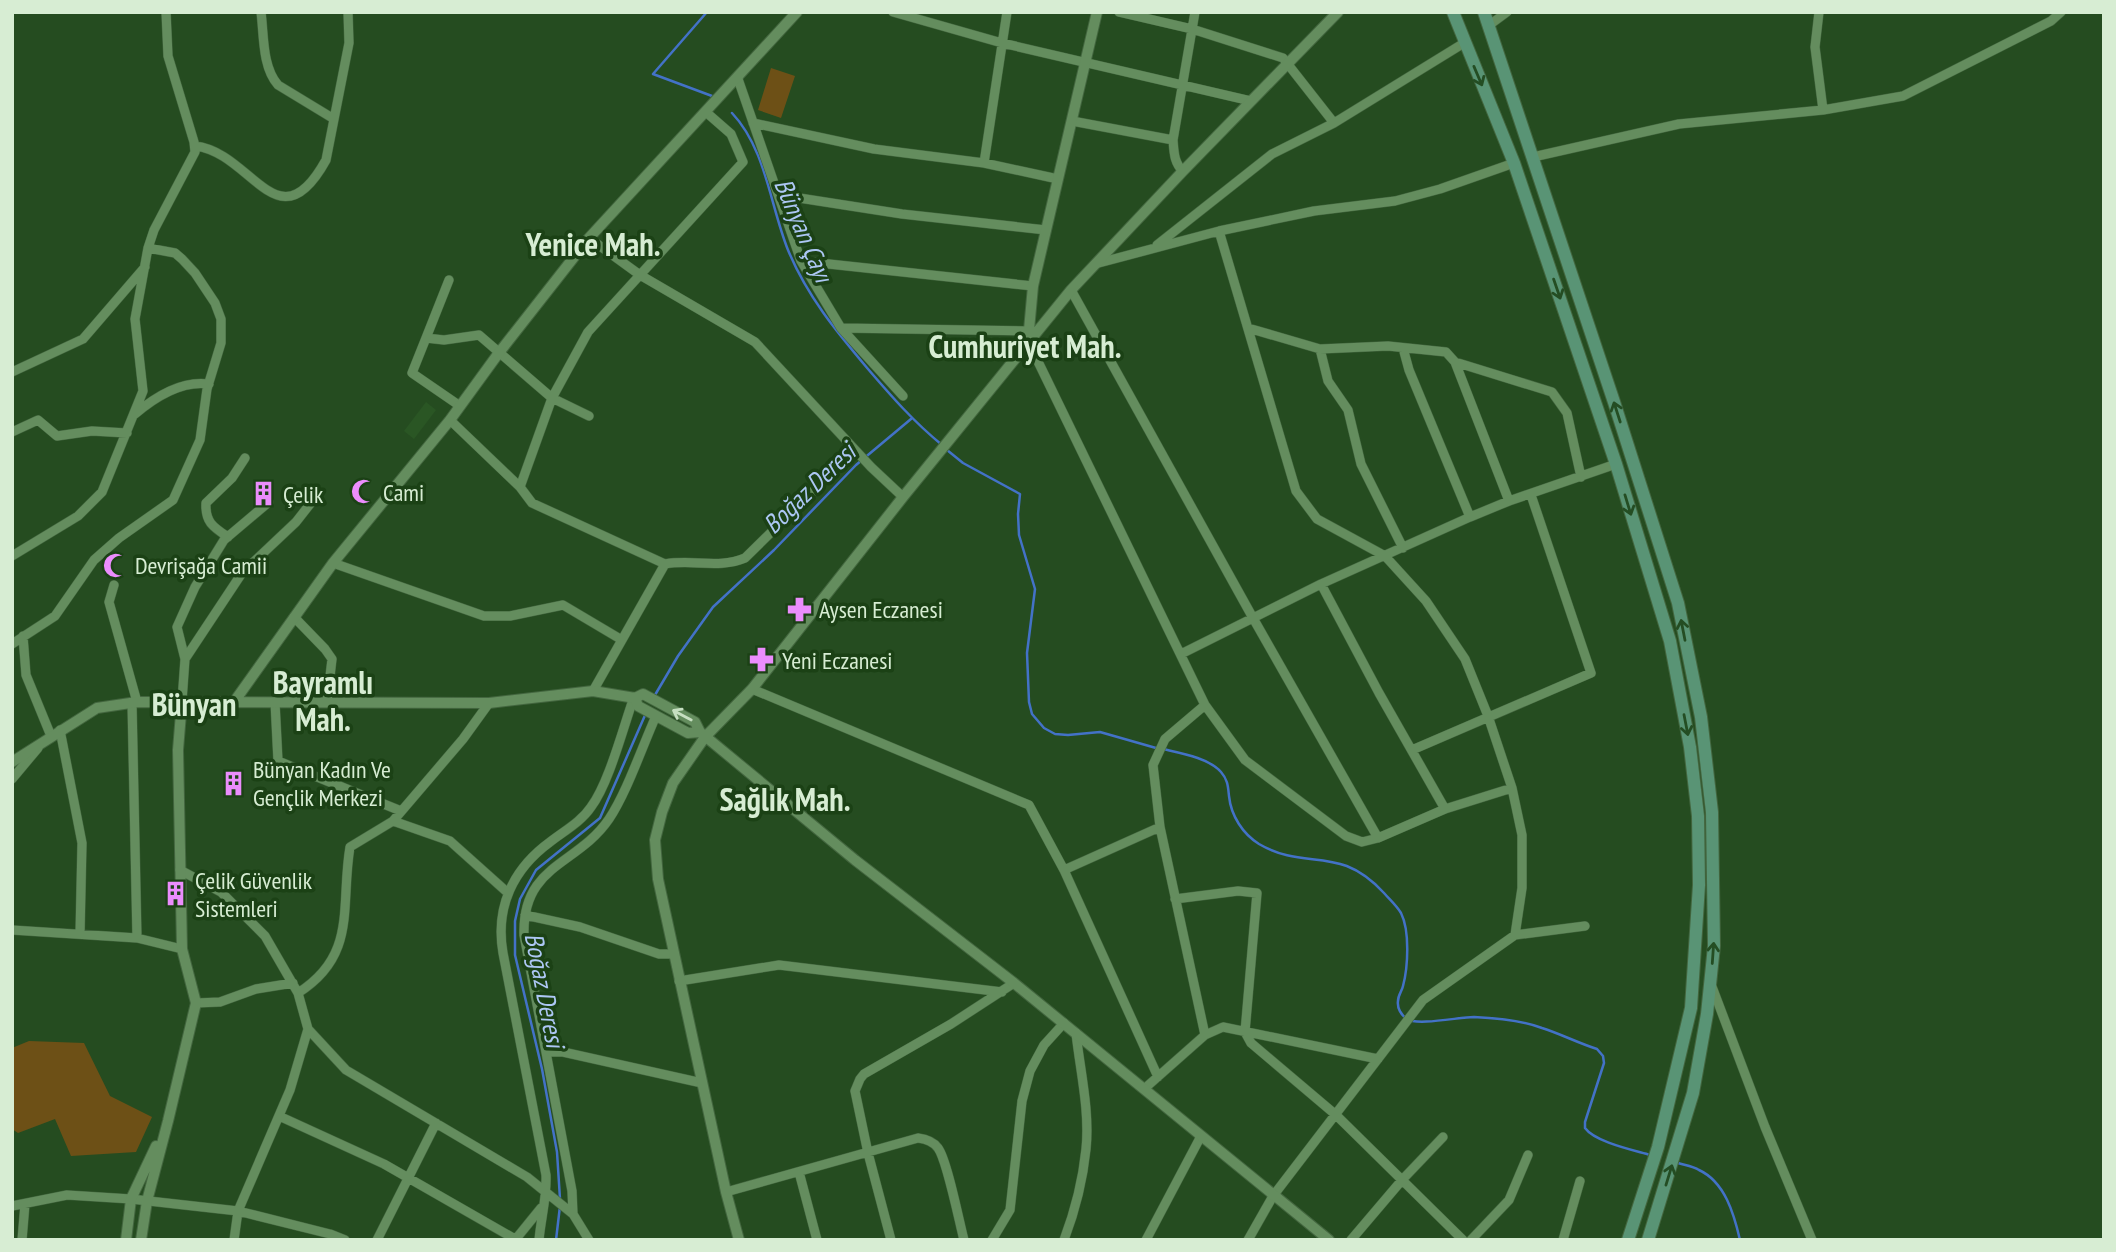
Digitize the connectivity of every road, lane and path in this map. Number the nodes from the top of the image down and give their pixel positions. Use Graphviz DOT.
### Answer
graph roads {
  1 [pos="166,12"];
  2 [pos="261,12"];
  3 [pos="348,12"];
  4 [pos="797,12"];
  5 [pos="893,12"];
  6 [pos="1007,12"];
  7 [pos="1097,12"];
  8 [pos="1119,12"];
  9 [pos="1195,12"];
  10 [pos="1338,12"];
  11 [pos="1453,12"];
  12 [pos="1484,12"];
  13 [pos="1507,12"];
  14 [pos="1819,12"];
  15 [pos="2061,12"];
  16 [pos="1488,26"];
  17 [pos="1192,29"];
  18 [pos="1002,43"];
  19 [pos="1464,43"];
  20 [pos="1084,63"];
  21 [pos="1288,63"];
  22 [pos="738,79"];
  23 [pos="1182,85"];
  24 [pos="1251,101"];
  25 [pos="1823,110"];
  26 [pos="708,111"];
  27 [pos="334,119"];
  28 [pos="1072,121"];
  29 [pos="753,123"];
  30 [pos="1334,124"];
  31 [pos="1173,140"];
  32 [pos="195,146"];
  33 [pos="1533,157"];
  34 [pos="984,163"];
  35 [pos="1514,163"];
  36 [pos="1183,171"];
  37 [pos="1058,179"];
  38 [pos="780,195"];
  39 [pos="1046,230"];
  40 [pos="1219,231"];
  41 [pos="589,239"];
  42 [pos="148,248"];
  43 [pos="1153,248"];
  44 [pos="801,261"];
  45 [pos="146,265"];
  46 [pos="1093,265"];
  47 [pos="640,275"];
  48 [pos="449,280"];
  49 [pos="1033,286"];
  50 [pos="1071,290"];
  51 [pos="841,328"];
  52 [pos="1248,328"];
  53 [pos="1029,336"];
  54 [pos="426,338"];
  55 [pos="1403,348"];
  56 [pos="1320,349"];
  57 [pos="498,354"];
  58 [pos="1454,362"];
  59 [pos="12,372"];
  60 [pos="209,384"];
  61 [pos="903,396"];
  62 [pos="552,398"];
  63 [pos="460,406"];
  64 [pos="134,415"];
  65 [pos="589,416"];
  66 [pos="450,420"];
  67 [pos="12,432"];
  68 [pos="127,433"];
  69 [pos="857,452"];
  70 [pos="245,458"];
  71 [pos="1616,464"];
  72 [pos="1581,477"];
  73 [pos="520,487"];
  74 [pos="1531,495"];
  75 [pos="903,497"];
  76 [pos="314,499"];
  77 [pos="1509,501"];
  78 [pos="270,502"];
  79 [pos="1470,517"];
  80 [pos="228,537"];
  81 [pos="1403,548"];
  82 [pos="1385,555"];
  83 [pos="12,556"];
  84 [pos="333,562"];
  85 [pos="665,564"];
  86 [pos="1321,584"];
  87 [pos="114,585"];
  88 [pos="294,617"];
  89 [pos="1253,618"];
  90 [pos="23,636"];
  91 [pos="622,640"];
  92 [pos="12,644"];
  93 [pos="1181,654"];
  94 [pos="185,659"];
  95 [pos="752,689"];
  96 [pos="593,691"];
  97 [pos="638,699"];
  98 [pos="182,701"];
  99 [pos="234,702"];
  100 [pos="275,702"];
  101 [pos="327,702"];
  102 [pos="135,703"];
  103 [pos="489,703"];
  104 [pos="1205,705"];
  105 [pos="654,715"];
  106 [pos="1488,716"];
  107 [pos="55,733"];
  108 [pos="703,734"];
  109 [pos="41,744"];
  110 [pos="1412,750"];
  111 [pos="12,762"];
  112 [pos="12,779"];
  113 [pos="1512,788"];
  114 [pos="1445,809"];
  115 [pos="401,811"];
  116 [pos="393,821"];
  117 [pos="1160,827"];
  118 [pos="1378,838"];
  119 [pos="180,870"];
  120 [pos="1065,870"];
  121 [pos="508,893"];
  122 [pos="1175,899"];
  123 [pos="525,915"];
  124 [pos="1585,926"];
  125 [pos="12,930"];
  126 [pos="80,934"];
  127 [pos="1515,934"];
  128 [pos="137,938"];
  129 [pos="182,949"];
  130 [pos="673,954"];
  131 [pos="679,981"];
  132 [pos="293,983"];
  133 [pos="1014,983"];
  134 [pos="1710,983"];
  135 [pos="1002,992"];
  136 [pos="298,993"];
  137 [pos="196,1003"];
  138 [pos="1064,1023"];
  139 [pos="308,1029"];
  140 [pos="1245,1032"];
  141 [pos="1076,1033"];
  142 [pos="1205,1035"];
  143 [pos="547,1052"];
  144 [pos="1378,1059"];
  145 [pos="1158,1077"];
  146 [pos="702,1083"];
  147 [pos="1144,1089"];
  148 [pos="1336,1115"];
  149 [pos="279,1116"];
  150 [pos="168,1121"];
  151 [pos="436,1123"];
  152 [pos="1201,1136"];
  153 [pos="1443,1137"];
  154 [pos="868,1153"];
  155 [pos="1528,1156"];
  156 [pos="799,1172"];
  157 [pos="408,1178"];
  158 [pos="1402,1180"];
  159 [pos="1580,1181"];
  160 [pos="726,1192"];
  161 [pos="551,1196"];
  162 [pos="1273,1196"];
  163 [pos="131,1199"];
  164 [pos="146,1201"];
  165 [pos="25,1204"];
  166 [pos="12,1206"];
  167 [pos="542,1207"];
  168 [pos="570,1210"];
  169 [pos="238,1211"];
  170 [pos="329,1237"];
  171 [pos="515,1239"];
  172 [pos="22,1240"];
  173 [pos="126,1240"];
  174 [pos="142,1240"];
  175 [pos="234,1240"];
  176 [pos="345,1240"];
  177 [pos="377,1240"];
  178 [pos="539,1240"];
  179 [pos="589,1240"];
  180 [pos="739,1240"];
  181 [pos="817,1240"];
  182 [pos="891,1240"];
  183 [pos="964,1240"];
  184 [pos="992,1240"];
  185 [pos="1064,1240"];
  186 [pos="1146,1240"];
  187 [pos="1248,1240"];
  188 [pos="1329,1240"];
  189 [pos="1351,1240"];
  190 [pos="1463,1240"];
  191 [pos="1471,1240"];
  192 [pos="1563,1240"];
  193 [pos="1628,1240"];
  194 [pos="1648,1240"];
  195 [pos="1812,1240"];
  1 -- 32 [label="street"];
  2 -- 27 [label="street"];
  3 -- 27 [label="street"];
  4 -- 22 [label="street"];
  5 -- 18 [label="street"];
  6 -- 18 [label="street"];
  7 -- 20 [label="street"];
  8 -- 17 [label="street"];
  9 -- 17 [label="street"];
  10 -- 21 [label="street"];
  11 -- 19 [label="main road"];
  12 -- 16 [label="main road"];
  13 -- 16 [label="street"];
  14 -- 25 [label="street"];
  15 -- 25 [label="street"];
  16 -- 33 [label="main road"];
  17 -- 21 [label="street"];
  17 -- 23 [label="street"];
  18 -- 20 [label="street"];
  18 -- 34 [label="street"];
  19 -- 30 [label="street"];
  19 -- 35 [label="main road, one-way"];
  20 -- 23 [label="street"];
  20 -- 28 [label="street"];
  21 -- 24 [label="street"];
  21 -- 30 [label="street"];
  22 -- 26 [label="street"];
  22 -- 29 [label="street"];
  23 -- 24 [label="street"];
  23 -- 31 [label="street"];
  24 -- 36 [label="street"];
  25 -- 33 [label="street"];
  26 -- 41 [label="street"];
  26 -- 47 [label="street"];
  27 -- 32 [label="street"];
  28 -- 31 [label="street"];
  28 -- 37 [label="street"];
  29 -- 34 [label="street"];
  29 -- 38 [label="street"];
  30 -- 43 [label="street"];
  31 -- 36 [label="street"];
  32 -- 42 [label="street"];
  134 -- 33 [label="main road, one-way"];
  34 -- 37 [label="street"];
  35 -- 40 [label="street"];
  35 -- 71 [label="main road, one-way"];
  36 -- 46 [label="street"];
  37 -- 39 [label="street"];
  38 -- 39 [label="street"];
  38 -- 44 [label="street"];
  39 -- 49 [label="street"];
  40 -- 43 [label="street"];
  40 -- 52 [label="street"];
  41 -- 47 [label="street"];
  41 -- 57 [label="street"];
  42 -- 45 [label="street"];
  42 -- 60 [label="street"];
  43 -- 46 [label="street"];
  44 -- 49 [label="street"];
  44 -- 51 [label="street"];
  45 -- 59 [label="street"];
  45 -- 64 [label="street"];
  46 -- 50 [label="street"];
  47 -- 62 [label="street"];
  47 -- 69 [label="street"];
  48 -- 54 [label="street"];
  49 -- 53 [label="street"];
  50 -- 53 [label="street"];
  50 -- 89 [label="street"];
  51 -- 53 [label="street"];
  51 -- 61 [label="street"];
  52 -- 56 [label="street"];
  52 -- 82 [label="street"];
  53 -- 75 [label="street"];
  53 -- 93 [label="street"];
  54 -- 57 [label="street"];
  54 -- 63 [label="street"];
  55 -- 56 [label="street"];
  55 -- 58 [label="street"];
  55 -- 79 [label="street"];
  56 -- 81 [label="street"];
  57 -- 62 [label="street"];
  57 -- 63 [label="street"];
  58 -- 72 [label="street"];
  58 -- 77 [label="street"];
  60 -- 64 [label="street"];
  60 -- 90 [label="street"];
  62 -- 65 [label="street"];
  62 -- 73 [label="street"];
  63 -- 66 [label="street"];
  64 -- 68 [label="street"];
  66 -- 73 [label="street"];
  66 -- 84 [label="street"];
  67 -- 68 [label="street"];
  68 -- 83 [label="street"];
  69 -- 75 [label="street"];
  69 -- 85 [label="street"];
  70 -- 80 [label="street"];
  71 -- 72 [label="street"];
  71 -- 193 [label="main road, one-way"];
  72 -- 74 [label="street"];
  73 -- 85 [label="street"];
  74 -- 77 [label="street"];
  74 -- 106 [label="street"];
  75 -- 95 [label="street"];
  76 -- 94 [label="street"];
  77 -- 79 [label="street"];
  78 -- 80 [label="street"];
  79 -- 81 [label="street"];
  80 -- 94 [label="street"];
  81 -- 82 [label="street"];
  82 -- 86 [label="street"];
  82 -- 106 [label="street"];
  84 -- 88 [label="street"];
  84 -- 91 [label="street"];
  85 -- 91 [label="street"];
  86 -- 89 [label="street"];
  86 -- 110 [label="street"];
  87 -- 102 [label="street"];
  88 -- 99 [label="street"];
  88 -- 101 [label="street"];
  89 -- 93 [label="street"];
  89 -- 118 [label="street"];
  90 -- 92 [label="street"];
  90 -- 107 [label="street"];
  91 -- 96 [label="street"];
  93 -- 104 [label="street"];
  94 -- 98 [label="street"];
  95 -- 108 [label="street"];
  95 -- 120 [label="street"];
  96 -- 97 [label="street"];
  96 -- 103 [label="street"];
  97 -- 105 [label="street"];
  108 -- 97 [label="street, one-way"];
  97 -- 121 [label="street"];
  98 -- 99 [label="street"];
  98 -- 102 [label="street"];
  98 -- 119 [label="street"];
  99 -- 100 [label="street"];
  100 -- 101 [label="street"];
  100 -- 115 [label="street"];
  101 -- 103 [label="street"];
  102 -- 107 [label="street"];
  102 -- 128 [label="street"];
  103 -- 115 [label="street"];
  104 -- 117 [label="street"];
  104 -- 118 [label="street"];
  105 -- 108 [label="street"];
  105 -- 123 [label="street"];
  106 -- 110 [label="street"];
  106 -- 113 [label="street"];
  107 -- 109 [label="street"];
  107 -- 126 [label="street"];
  108 -- 130 [label="street"];
  108 -- 133 [label="street"];
  109 -- 111 [label="street"];
  109 -- 112 [label="street"];
  110 -- 114 [label="street"];
  113 -- 114 [label="street"];
  113 -- 127 [label="street"];
  114 -- 118 [label="street"];
  115 -- 116 [label="street"];
  116 -- 121 [label="street"];
  116 -- 136 [label="street"];
  117 -- 120 [label="street"];
  117 -- 122 [label="street"];
  119 -- 129 [label="street"];
  119 -- 132 [label="street"];
  120 -- 145 [label="street"];
  121 -- 161 [label="street"];
  122 -- 140 [label="street"];
  122 -- 142 [label="street"];
  123 -- 130 [label="street"];
  123 -- 143 [label="street"];
  124 -- 127 [label="street"];
  125 -- 126 [label="street"];
  126 -- 128 [label="street"];
  127 -- 144 [label="street"];
  128 -- 129 [label="street"];
  129 -- 137 [label="street"];
  130 -- 131 [label="street"];
  131 -- 135 [label="street"];
  131 -- 146 [label="street"];
  132 -- 136 [label="street"];
  132 -- 137 [label="street"];
  133 -- 135 [label="street"];
  133 -- 138 [label="street"];
  194 -- 134 [label="main road, one-way"];
  134 -- 195 [label="street"];
  135 -- 154 [label="street"];
  136 -- 139 [label="street"];
  137 -- 150 [label="street"];
  138 -- 141 [label="street"];
  138 -- 184 [label="street"];
  139 -- 149 [label="street"];
  139 -- 151 [label="street"];
  140 -- 142 [label="street"];
  140 -- 144 [label="street"];
  140 -- 148 [label="street"];
  141 -- 147 [label="street"];
  141 -- 185 [label="street"];
  142 -- 145 [label="street"];
  143 -- 146 [label="street"];
  143 -- 168 [label="street"];
  144 -- 148 [label="street"];
  145 -- 147 [label="street"];
  146 -- 160 [label="street"];
  147 -- 152 [label="street"];
  148 -- 158 [label="street"];
  148 -- 162 [label="street"];
  149 -- 157 [label="street"];
  149 -- 169 [label="street"];
  150 -- 163 [label="street"];
  150 -- 164 [label="street"];
  151 -- 157 [label="street"];
  151 -- 161 [label="street"];
  152 -- 162 [label="street"];
  152 -- 186 [label="street"];
  153 -- 158 [label="street"];
  154 -- 156 [label="street"];
  154 -- 182 [label="street"];
  154 -- 183 [label="street"];
  155 -- 191 [label="street"];
  156 -- 160 [label="street"];
  156 -- 181 [label="street"];
  157 -- 171 [label="street"];
  157 -- 177 [label="street"];
  158 -- 189 [label="street"];
  158 -- 190 [label="street"];
  159 -- 192 [label="street"];
  160 -- 180 [label="street"];
  161 -- 167 [label="street"];
  161 -- 168 [label="street"];
  162 -- 187 [label="street"];
  162 -- 188 [label="street"];
  163 -- 164 [label="street"];
  163 -- 165 [label="street"];
  163 -- 173 [label="street"];
  164 -- 169 [label="street"];
  164 -- 174 [label="street"];
  165 -- 166 [label="street"];
  165 -- 172 [label="street"];
  167 -- 171 [label="street"];
  167 -- 178 [label="street"];
  168 -- 179 [label="street"];
  169 -- 170 [label="street"];
  169 -- 175 [label="street"];
  170 -- 176 [label="street"];
}
